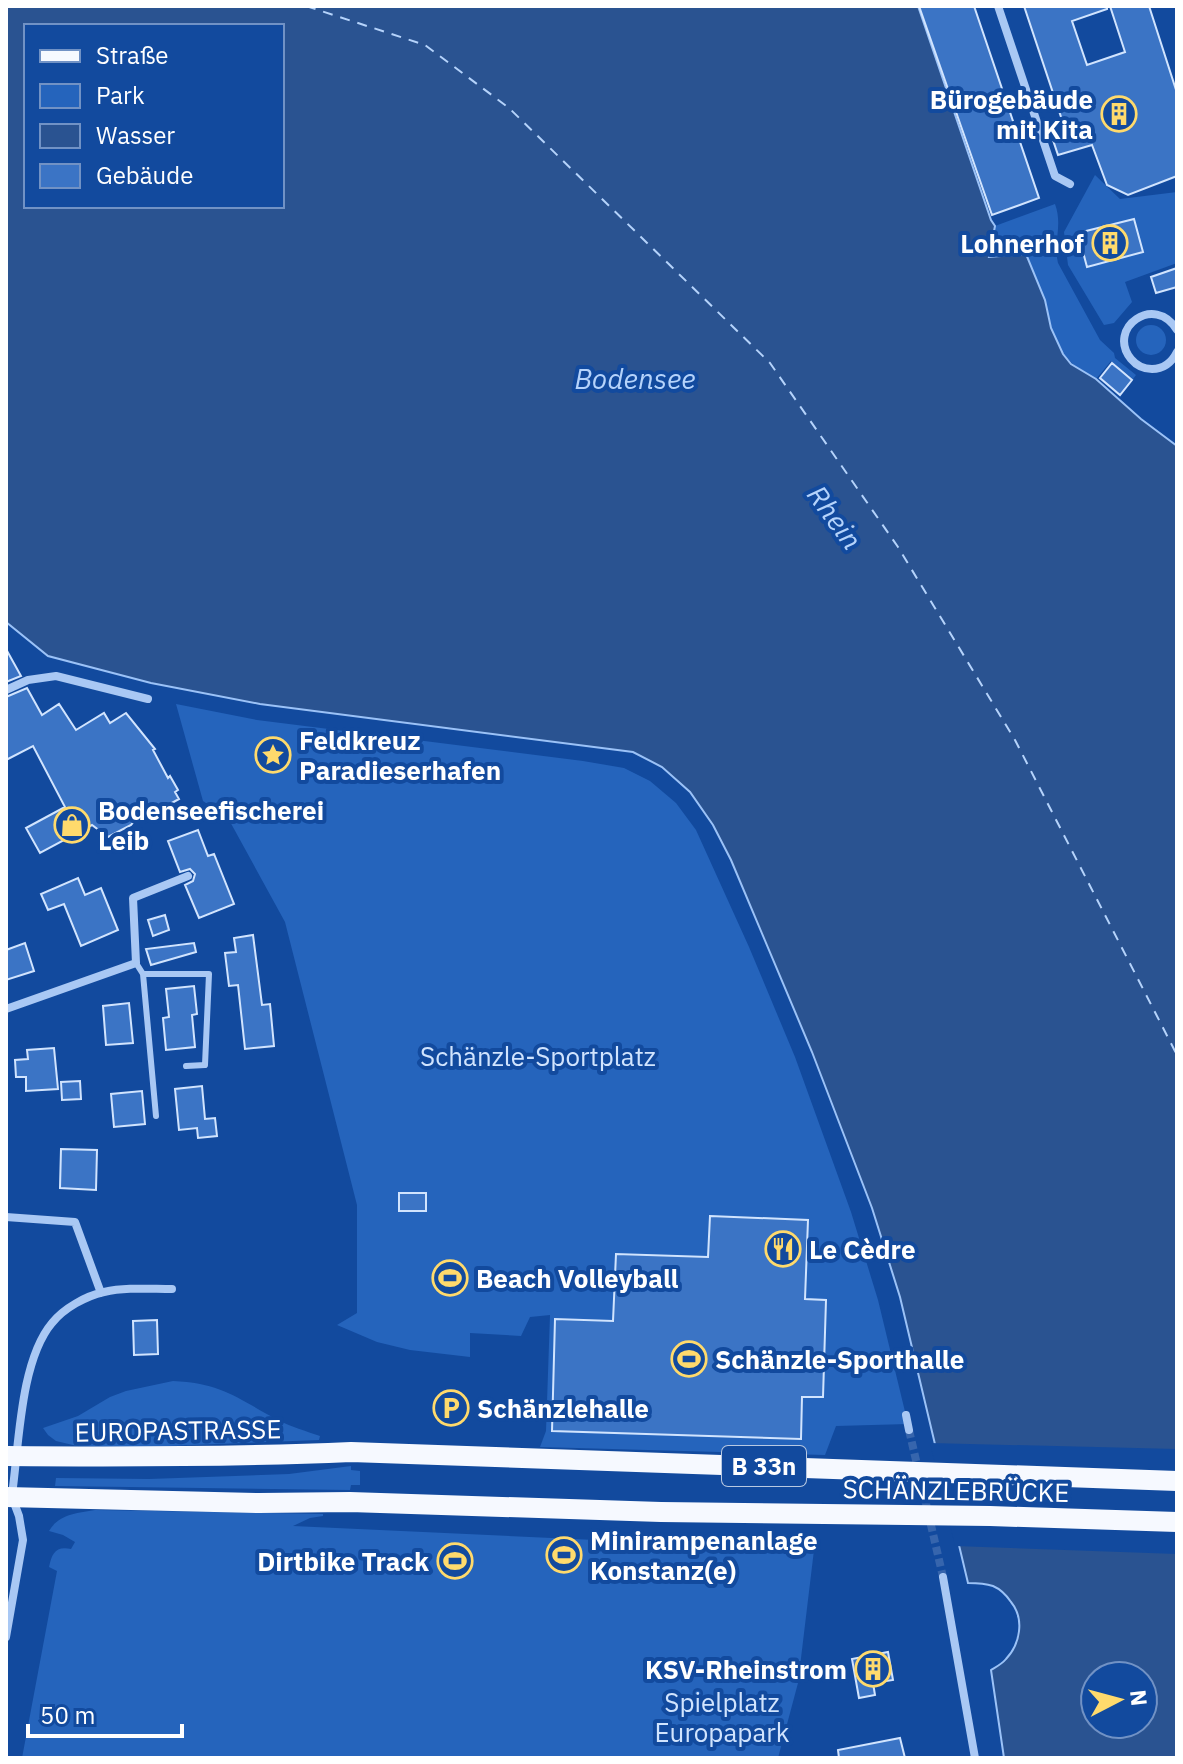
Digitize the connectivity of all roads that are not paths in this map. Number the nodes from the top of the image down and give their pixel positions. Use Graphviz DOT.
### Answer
graph roads {
  1 [pos="998,6"];
  2 [pos="1070,184"];
  3 [pos="1177,330"];
  4 [pos="1177,352"];
  5 [pos="6,690"];
  6 [pos="148,699"];
  7 [pos="188,876"];
  8 [pos="136,963"];
  9 [pos="143,974"];
  10 [pos="6,1009"];
  11 [pos="186,1066"];
  12 [pos="156,1116"];
  13 [pos="6,1217"];
  14 [pos="172,1289"];
  15 [pos="101,1293"];
  16 [pos="906,1415"];
  17 [pos="909,1430"];
  18 [pos="351,1452"];
  19 [pos="12,1456"];
  20 [pos="1177,1481"];
  21 [pos="8,1499"];
  22 [pos="1177,1522"];
  23 [pos="943,1577"];
  24 [pos="6,1637"];
  25 [pos="975,1758"];
  1 -- 2 [label="street"];
  3 -- 4 [label="street"];
  5 -- 6 [label="street"];
  7 -- 8 [label="street"];
  8 -- 9 [label="lane"];
  8 -- 10 [label="street"];
  9 -- 11 [label="lane"];
  9 -- 12 [label="lane"];
  13 -- 15 [label="street"];
  14 -- 15 [label="street"];
  15 -- 19 [label="street"];
  16 -- 17 [label="street"];
  18 -- 19 [label="main road, EUROPASTRASSE / B 33n"];
  18 -- 20 [label="main road, SCHÄNZLEBRÜCKE / B 33n"];
  19 -- 21 [label="street"];
  21 -- 22 [label="main road, SCHÄNZLEBRÜCKE / B 33n"];
  21 -- 24 [label="street"];
  23 -- 25 [label="street"];
}
